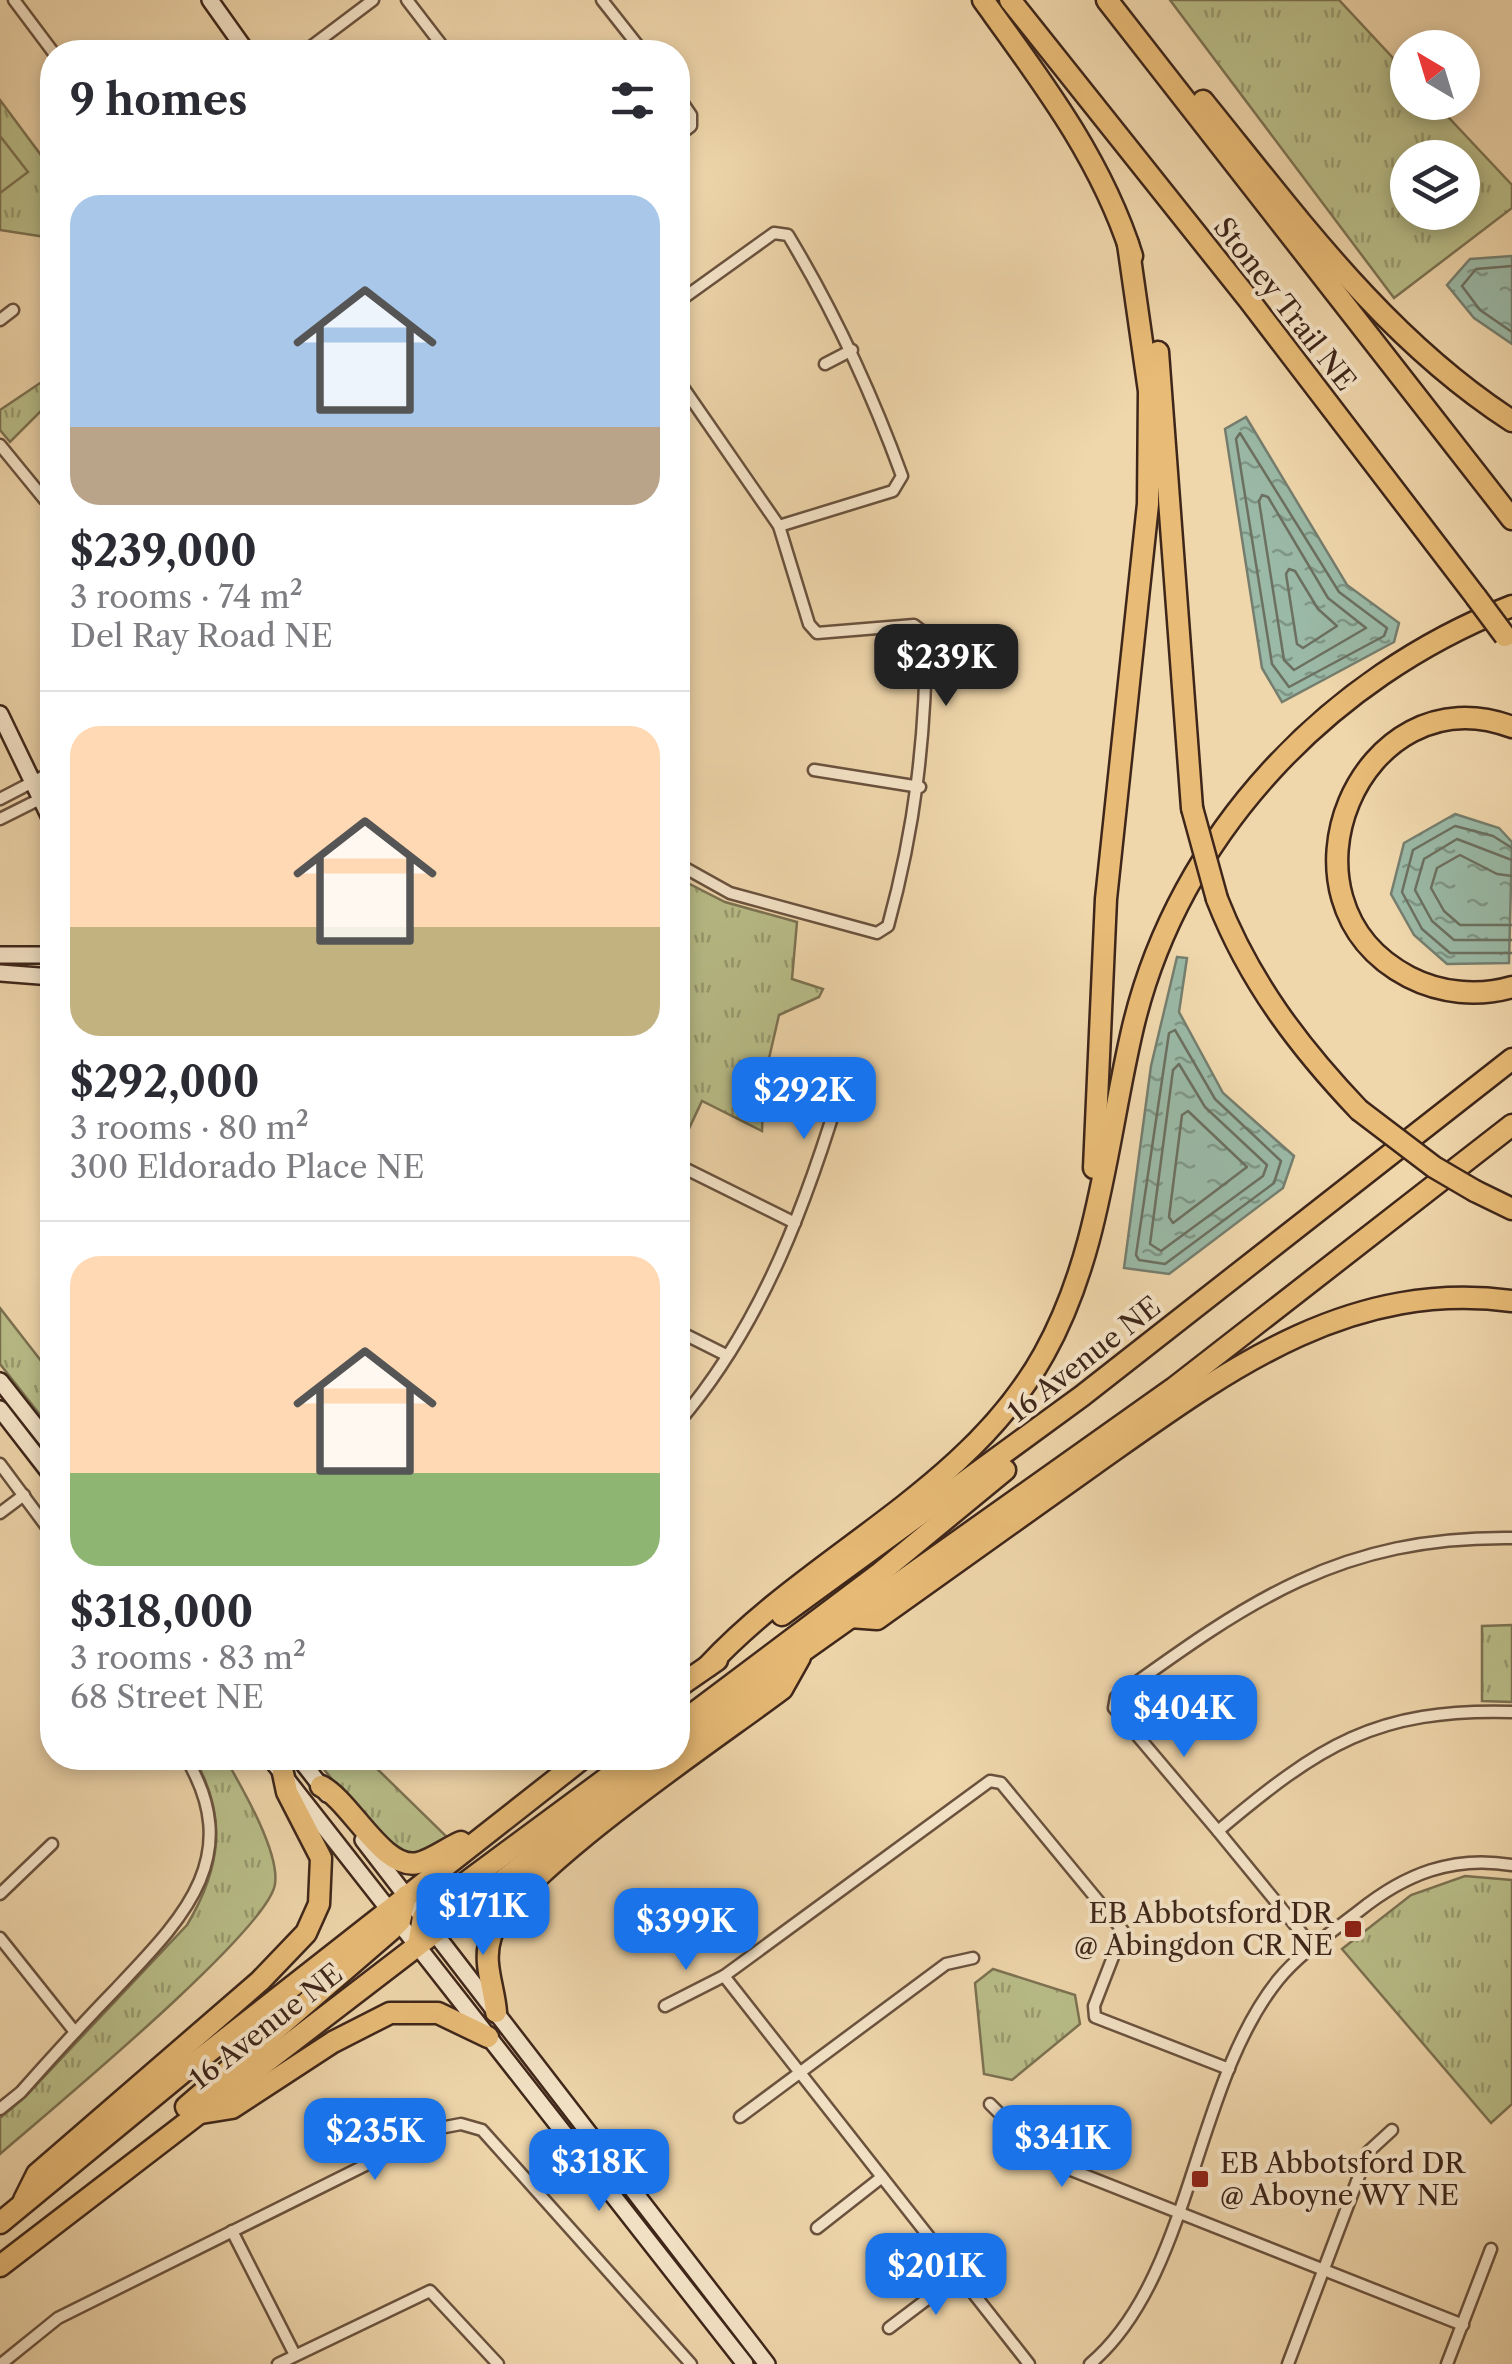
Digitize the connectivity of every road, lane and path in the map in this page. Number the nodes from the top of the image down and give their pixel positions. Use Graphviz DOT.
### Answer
graph roads {
  1 [pos="14,0"];
  2 [pos="210,0"];
  3 [pos="373,0"];
  4 [pos="407,0"];
  5 [pos="602,0"];
  6 [pos="982,0"];
  7 [pos="1010,0"];
  8 [pos="1107,0"];
  9 [pos="1121,0"];
  10 [pos="43,40"];
  11 [pos="238,40"];
  12 [pos="320,40"];
  13 [pos="437,40"];
  14 [pos="634,40"];
  15 [pos="1128,244"];
  16 [pos="690,293"];
  17 [pos="13,310"];
  18 [pos="0,320"];
  19 [pos="852,350"];
  20 [pos="826,364"];
  21 [pos="690,397"];
  22 [pos="1512,421"];
  23 [pos="0,445"];
  24 [pos="40,494"];
  25 [pos="1512,520"];
  26 [pos="779,526"];
  27 [pos="1512,606"];
  28 [pos="1508,641"];
  29 [pos="0,714"];
  30 [pos="1512,727"];
  31 [pos="814,770"];
  32 [pos="40,778"];
  33 [pos="36,780"];
  34 [pos="40,785"];
  35 [pos="920,787"];
  36 [pos="0,799"];
  37 [pos="40,799"];
  38 [pos="0,819"];
  39 [pos="690,871"];
  40 [pos="40,955"];
  41 [pos="0,956"];
  42 [pos="0,973"];
  43 [pos="40,976"];
  44 [pos="1512,987"];
  45 [pos="1512,1059"];
  46 [pos="846,1072"];
  47 [pos="1512,1125"];
  48 [pos="690,1171"];
  49 [pos="1512,1209"];
  50 [pos="795,1224"];
  51 [pos="1083,1261"];
  52 [pos="1512,1301"];
  53 [pos="690,1336"];
  54 [pos="726,1356"];
  55 [pos="0,1381"];
  56 [pos="1082,1396"];
  57 [pos="690,1406"];
  58 [pos="0,1409"];
  59 [pos="40,1431"];
  60 [pos="40,1461"];
  61 [pos="0,1464"];
  62 [pos="24,1495"];
  63 [pos="0,1513"];
  64 [pos="40,1517"];
  65 [pos="1512,1538"];
  66 [pos="850,1617"];
  67 [pos="804,1650"];
  68 [pos="708,1666"];
  69 [pos="690,1679"];
  70 [pos="1512,1712"];
  71 [pos="690,1716"];
  72 [pos="690,1737"];
  73 [pos="690,1758"];
  74 [pos="191,1770"];
  75 [pos="279,1770"];
  76 [pos="280,1770"];
  77 [pos="308,1770"];
  78 [pos="568,1770"];
  79 [pos="620,1770"];
  80 [pos="646,1770"];
  81 [pos="674,1770"];
  82 [pos="321,1786"];
  83 [pos="490,1829"];
  84 [pos="1218,1831"];
  85 [pos="52,1844"];
  86 [pos="1512,1865"];
  87 [pos="0,1894"];
  88 [pos="399,1909"];
  89 [pos="425,1931"];
  90 [pos="0,1938"];
  91 [pos="1313,1947"];
  92 [pos="973,1958"];
  93 [pos="724,1976"];
  94 [pos="665,2006"];
  95 [pos="496,2012"];
  96 [pos="75,2032"];
  97 [pos="488,2037"];
  98 [pos="1229,2069"];
  99 [pos="800,2073"];
  100 [pos="990,2104"];
  101 [pos="0,2109"];
  102 [pos="199,2113"];
  103 [pos="740,2116"];
  104 [pos="1392,2130"];
  105 [pos="143,2157"];
  106 [pos="882,2177"];
  107 [pos="22,2206"];
  108 [pos="1176,2212"];
  109 [pos="0,2222"];
  110 [pos="817,2228"];
  111 [pos="232,2232"];
  112 [pos="1491,2249"];
  113 [pos="0,2266"];
  114 [pos="1324,2271"];
  115 [pos="959,2275"];
  116 [pos="1463,2325"];
  117 [pos="889,2328"];
  118 [pos="294,2355"];
  119 [pos="1,2364"];
  120 [pos="278,2364"];
  121 [pos="498,2364"];
  122 [pos="691,2364"];
  123 [pos="745,2364"];
  124 [pos="768,2364"];
  125 [pos="1029,2364"];
  126 [pos="1090,2364"];
  127 [pos="1288,2364"];
  128 [pos="1447,2364"];
  1 -- 10 [label="street"];
  2 -- 11 [label="main road"];
  3 -- 12 [label="street"];
  4 -- 13 [label="street"];
  5 -- 14 [label="street"];
  6 -- 15 [label="highway"];
  7 -- 28 [label="highway, Stoney Trail NE, bridge"];
  8 -- 25 [label="highway, Stoney Trail NE"];
  9 -- 22 [label="highway"];
  15 -- 49 [label="highway, bridge"];
  15 -- 51 [label="highway"];
  16 -- 19 [label="street"];
  17 -- 18 [label="street"];
  19 -- 20 [label="street"];
  19 -- 26 [label="street"];
  21 -- 26 [label="street"];
  23 -- 24 [label="street"];
  26 -- 35 [label="street"];
  27 -- 51 [label="highway"];
  29 -- 33 [label="main road"];
  30 -- 44 [label="highway"];
  31 -- 35 [label="street"];
  32 -- 33 [label="street"];
  33 -- 34 [label="main road"];
  33 -- 36 [label="street"];
  35 -- 39 [label="street"];
  37 -- 38 [label="street"];
  40 -- 41 [label="main road"];
  42 -- 43 [label="main road"];
  45 -- 56 [label="highway, 16 Avenue NE"];
  46 -- 50 [label="street"];
  47 -- 66 [label="highway"];
  48 -- 50 [label="street"];
  50 -- 54 [label="street"];
  51 -- 68 [label="highway"];
  52 -- 66 [label="highway"];
  53 -- 54 [label="street"];
  54 -- 57 [label="street"];
  55 -- 59 [label="main road"];
  56 -- 68 [label="highway, 16 Avenue NE"];
  56 -- 71 [label="highway"];
  58 -- 60 [label="main road"];
  61 -- 62 [label="street"];
  62 -- 63 [label="street"];
  62 -- 64 [label="street"];
  65 -- 84 [label="street"];
  66 -- 67 [label="highway"];
  67 -- 72 [label="highway"];
  67 -- 73 [label="highway"];
  68 -- 69 [label="highway, 16 Avenue NE"];
  70 -- 84 [label="street"];
  74 -- 96 [label="street"];
  75 -- 107 [label="highway"];
  76 -- 88 [label="main road"];
  77 -- 82 [label="main road"];
  78 -- 83 [label="highway, 16 Avenue NE"];
  79 -- 89 [label="highway"];
  80 -- 89 [label="highway, 16 Avenue NE"];
  81 -- 95 [label="highway"];
  82 -- 83 [label="highway"];
  82 -- 88 [label="main road"];
  83 -- 88 [label="highway, 16 Avenue NE"];
  84 -- 91 [label="street"];
  85 -- 87 [label="street"];
  86 -- 91 [label="street"];
  88 -- 89 [label="main road"];
  88 -- 89 [label="main road"];
  88 -- 105 [label="highway"];
  88 -- 107 [label="highway, 16 Avenue NE"];
  89 -- 95 [label="main road"];
  89 -- 97 [label="main road"];
  89 -- 102 [label="highway, 16 Avenue NE"];
  90 -- 96 [label="street"];
  91 -- 98 [label="street"];
  92 -- 99 [label="street"];
  93 -- 94 [label="street"];
  93 -- 98 [label="street"];
  93 -- 99 [label="street"];
  95 -- 124 [label="main road"];
  96 -- 101 [label="street"];
  97 -- 102 [label="highway"];
  97 -- 123 [label="main road"];
  98 -- 108 [label="street"];
  99 -- 103 [label="street"];
  99 -- 106 [label="street"];
  100 -- 108 [label="street"];
  102 -- 105 [label="highway, 16 Avenue NE"];
  104 -- 114 [label="street"];
  105 -- 113 [label="highway, 16 Avenue NE"];
  106 -- 110 [label="street"];
  106 -- 115 [label="street"];
  107 -- 109 [label="highway, 16 Avenue NE"];
  108 -- 114 [label="street"];
  108 -- 126 [label="street"];
  111 -- 118 [label="street"];
  111 -- 119 [label="street"];
  111 -- 122 [label="street"];
  112 -- 116 [label="street"];
  114 -- 116 [label="street"];
  114 -- 127 [label="street"];
  115 -- 117 [label="street"];
  115 -- 125 [label="street"];
  116 -- 128 [label="street"];
  118 -- 120 [label="street"];
  118 -- 121 [label="street"];
}
